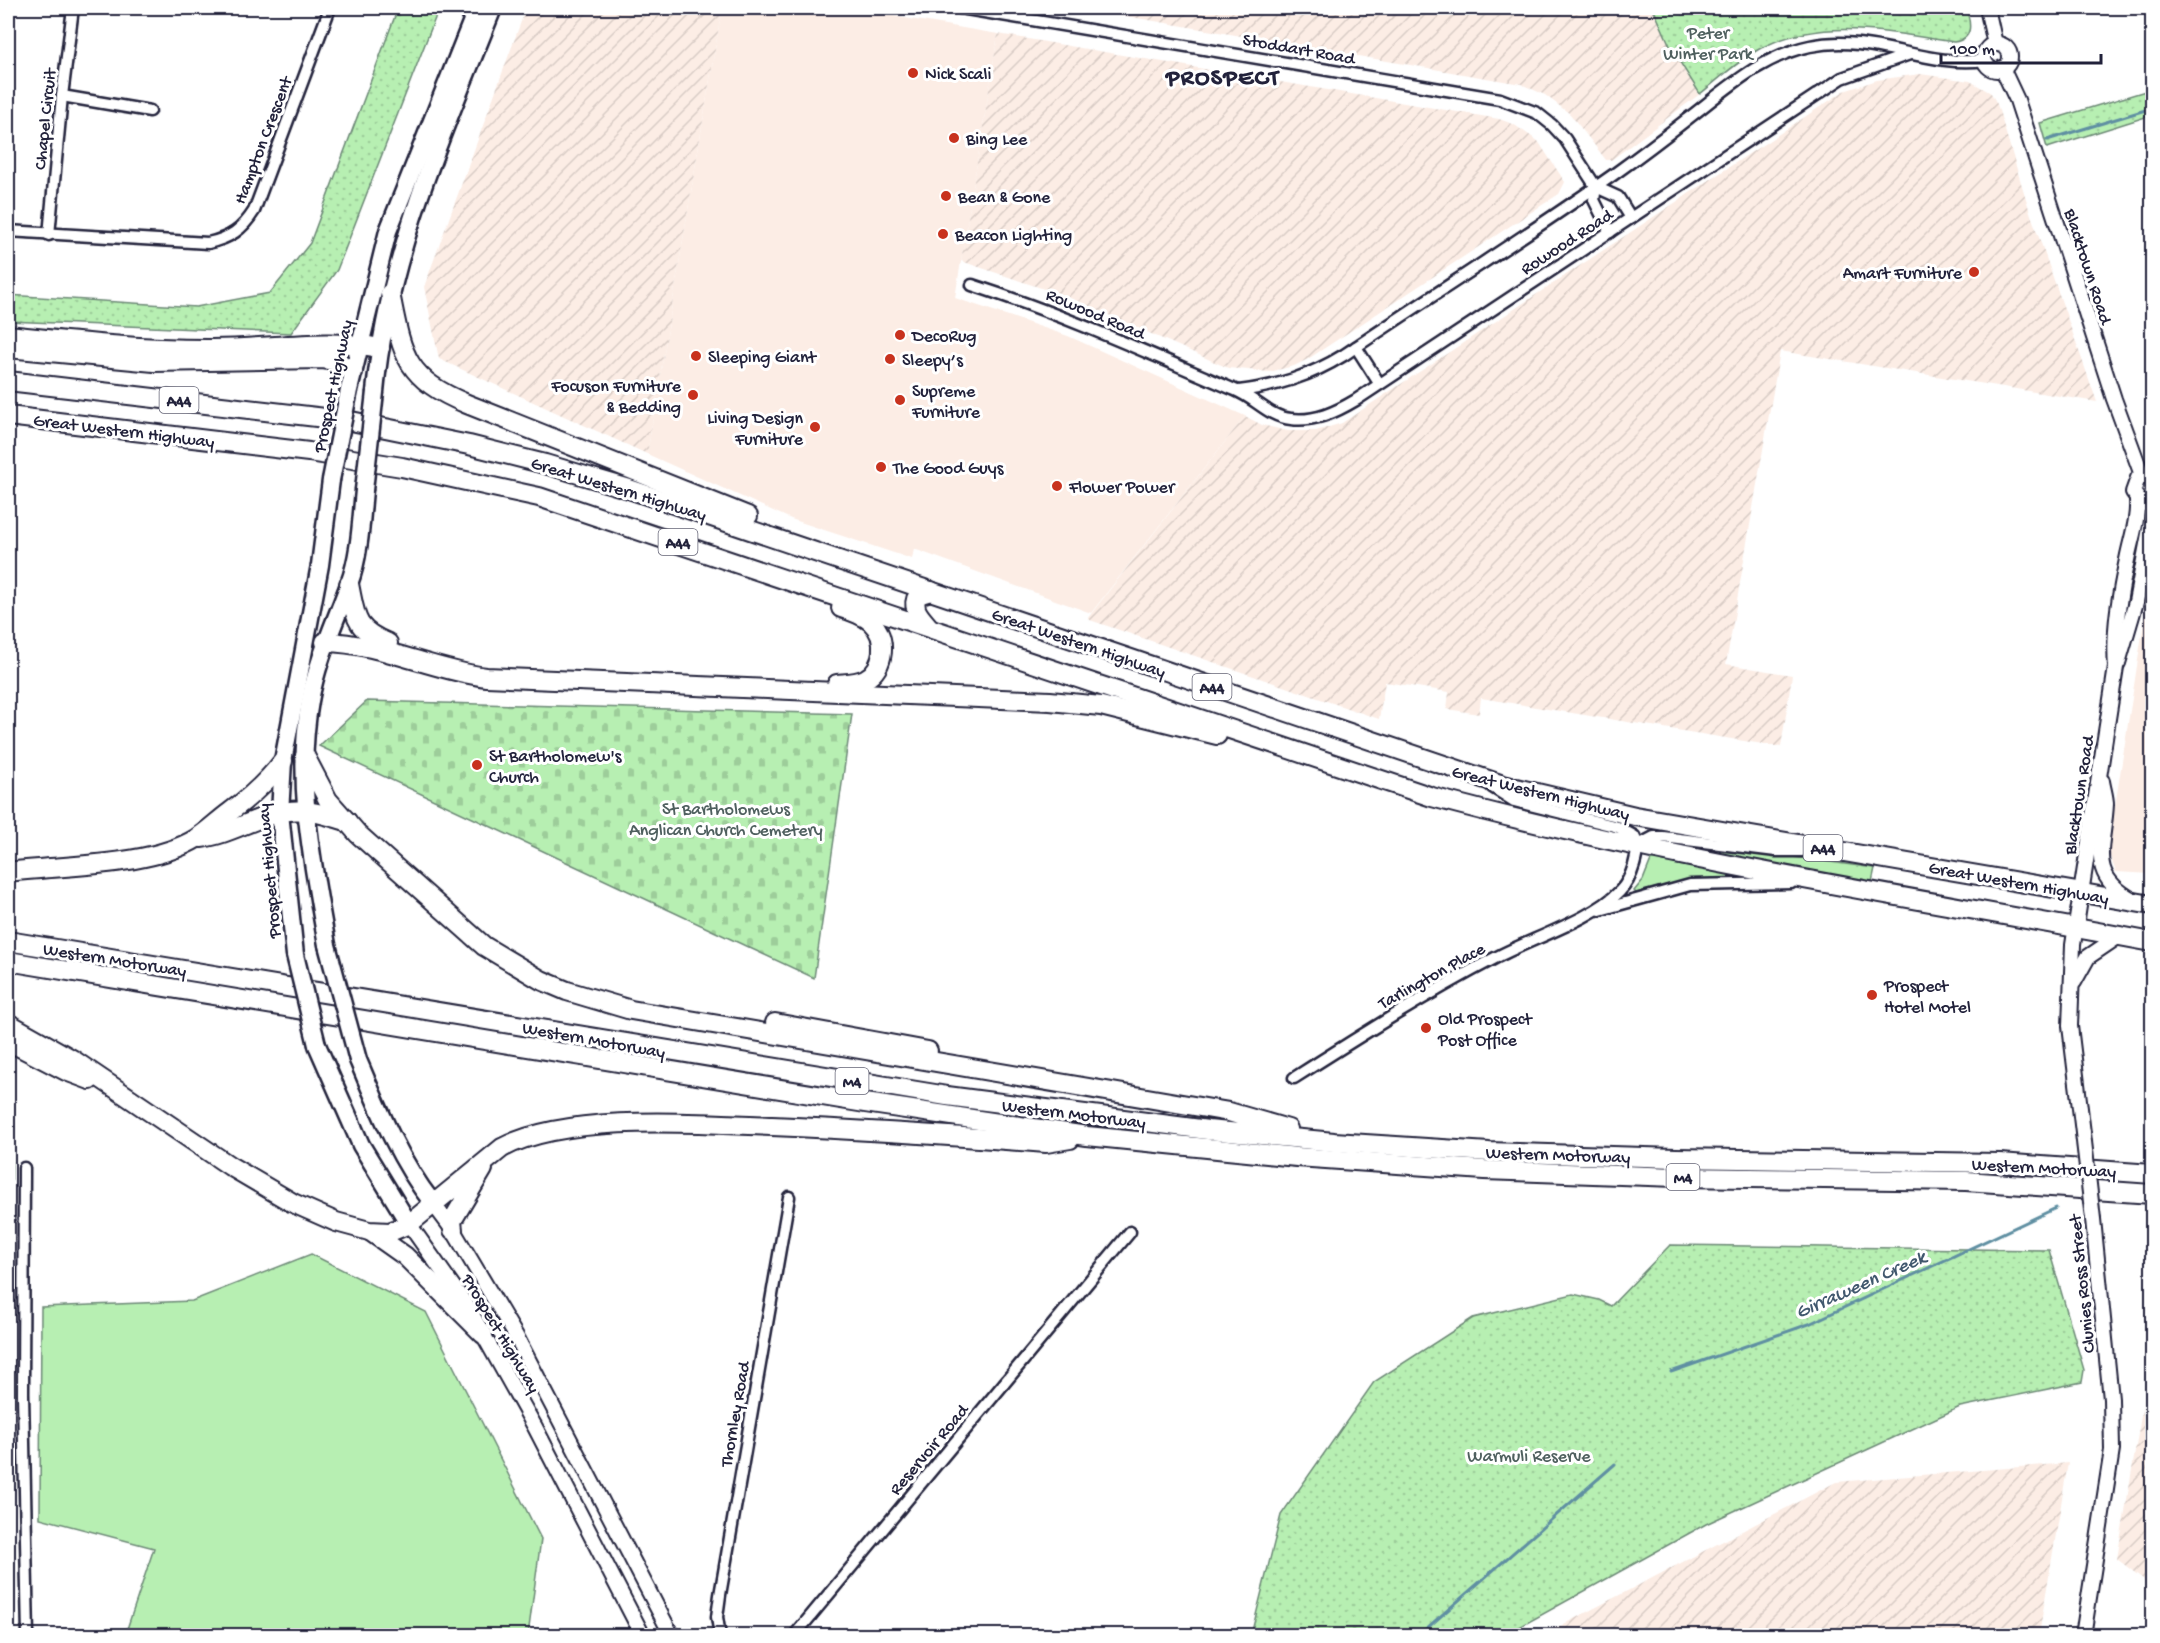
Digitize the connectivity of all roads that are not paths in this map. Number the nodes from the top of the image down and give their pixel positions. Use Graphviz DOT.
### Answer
graph roads {
  1 [pos="73,8"];
  2 [pos="330,8"];
  3 [pos="477,8"];
  4 [pos="493,8"];
  5 [pos="960,8"];
  6 [pos="1987,8"];
  7 [pos="2147,8"];
  8 [pos="2152,11"];
  9 [pos="1995,44"];
  10 [pos="1910,54"];
  11 [pos="1985,60"];
  12 [pos="2002,68"];
  13 [pos="62,96"];
  14 [pos="150,111"];
  15 [pos="1596,187"];
  16 [pos="1631,218"];
  17 [pos="8,231"];
  18 [pos="1610,232"];
  19 [pos="49,235"];
  20 [pos="972,285"];
  21 [pos="390,293"];
  22 [pos="8,335"];
  23 [pos="360,344"];
  24 [pos="1356,347"];
  25 [pos="8,348"];
  26 [pos="380,348"];
  27 [pos="354,372"];
  28 [pos="8,381"];
  29 [pos="1379,383"];
  30 [pos="1239,391"];
  31 [pos="8,416"];
  32 [pos="2147,475"];
  33 [pos="2137,500"];
  34 [pos="2152,505"];
  35 [pos="2152,518"];
  36 [pos="2133,537"];
  37 [pos="738,562"];
  38 [pos="860,567"];
  39 [pos="2147,575"];
  40 [pos="349,584"];
  41 [pos="931,591"];
  42 [pos="2118,617"];
  43 [pos="929,627"];
  44 [pos="325,642"];
  45 [pos="2116,668"];
  46 [pos="305,756"];
  47 [pos="283,761"];
  48 [pos="1327,762"];
  49 [pos="2100,773"];
  50 [pos="1474,776"];
  51 [pos="305,810"];
  52 [pos="280,813"];
  53 [pos="347,821"];
  54 [pos="196,839"];
  55 [pos="1637,846"];
  56 [pos="1846,852"];
  57 [pos="8,872"];
  58 [pos="1821,882"];
  59 [pos="2081,892"];
  60 [pos="2144,903"];
  61 [pos="1590,912"];
  62 [pos="2075,928"];
  63 [pos="2119,936"];
  64 [pos="8,941"];
  65 [pos="2152,942"];
  66 [pos="8,961"];
  67 [pos="2071,989"];
  68 [pos="8,1023"];
  69 [pos="8,1041"];
  70 [pos="1294,1078"];
  71 [pos="118,1089"];
  72 [pos="1087,1136"];
  73 [pos="1334,1142"];
  74 [pos="489,1160"];
  75 [pos="24,1168"];
  76 [pos="2152,1174"];
  77 [pos="2152,1194"];
  78 [pos="789,1197"];
  79 [pos="432,1203"];
  80 [pos="409,1224"];
  81 [pos="453,1230"];
  82 [pos="369,1231"];
  83 [pos="1130,1232"];
  84 [pos="483,1334"];
  85 [pos="28,1635"];
  86 [pos="643,1635"];
  87 [pos="672,1635"];
  88 [pos="720,1635"];
  89 [pos="794,1635"];
  90 [pos="2083,1635"];
  1 -- 13 [label="street, Chapel Circuit"];
  2 -- 19 [label="street, Hampton Crescent"];
  3 -- 23 [label="main road, Prospect Highway"];
  4 -- 21 [label="main road, Prospect Highway"];
  5 -- 15 [label="street, Stoddart Road"];
  6 -- 9 [label="main road"];
  7 -- 8 [label="street"];
  9 -- 11 [label="main road"];
  9 -- 12 [label="main road"];
  10 -- 11 [label="street, Rowood Road"];
  10 -- 15 [label="street, Rowood Road"];
  10 -- 16 [label="street, Rowood Road"];
  11 -- 12 [label="main road"];
  12 -- 32 [label="main road, Blacktown Road"];
  13 -- 14 [label="street"];
  13 -- 19 [label="street, Chapel Circuit"];
  15 -- 16 [label="street, Stoddart Road"];
  15 -- 18 [label="street, Stoddart Road"];
  15 -- 24 [label="street, Rowood Road"];
  16 -- 18 [label="street, Rowood Road"];
  17 -- 19 [label="street, Hampton Crescent"];
  18 -- 29 [label="street, Rowood Road"];
  20 -- 30 [label="street, Rowood Road"];
  21 -- 26 [label="main road, Prospect Highway"];
  21 -- 38 [label="highway"];
  22 -- 23 [label="highway"];
  23 -- 26 [label="highway"];
  23 -- 27 [label="main road, Prospect Highway"];
  24 -- 29 [label="street"];
  24 -- 30 [label="street, Rowood Road"];
  25 -- 27 [label="highway"];
  26 -- 40 [label="main road, Prospect Highway, bridge"];
  27 -- 47 [label="main road, Prospect Highway, bridge"];
  28 -- 38 [label="highway, Great Western Highway / A44"];
  29 -- 30 [label="street, Rowood Road"];
  31 -- 37 [label="highway, Great Western Highway / A44"];
  32 -- 33 [label="main road, Blacktown Road"];
  33 -- 34 [label="main road"];
  33 -- 36 [label="main road, Blacktown Road"];
  35 -- 39 [label="main road, Blacktown Road"];
  36 -- 39 [label="main road"];
  36 -- 42 [label="main road, Blacktown Road"];
  37 -- 40 [label="highway"];
  37 -- 43 [label="highway, Great Western Highway / A44"];
  38 -- 41 [label="highway, Great Western Highway / A44"];
  39 -- 42 [label="main road"];
  39 -- 45 [label="main road, Blacktown Road"];
  40 -- 44 [label="main road, Prospect Highway"];
  41 -- 43 [label="highway"];
  41 -- 50 [label="highway, Great Western Highway / A44"];
  42 -- 45 [label="main road, Blacktown Road"];
  43 -- 48 [label="highway, Great Western Highway / A44"];
  44 -- 46 [label="main road, Prospect Highway"];
  44 -- 48 [label="highway"];
  45 -- 49 [label="main road, Blacktown Road"];
  46 -- 51 [label="main road, Prospect Highway"];
  46 -- 53 [label="highway"];
  47 -- 52 [label="main road, Prospect Highway"];
  47 -- 54 [label="highway"];
  48 -- 55 [label="highway, Great Western Highway / A44"];
  49 -- 59 [label="main road, Blacktown Road"];
  49 -- 60 [label="main road"];
  50 -- 55 [label="street"];
  50 -- 56 [label="highway, Great Western Highway / A44"];
  51 -- 52 [label="highway"];
  51 -- 53 [label="highway"];
  51 -- 79 [label="main road, Prospect Highway, bridge"];
  52 -- 54 [label="highway"];
  52 -- 80 [label="main road, Prospect Highway, bridge"];
  53 -- 73 [label="highway"];
  54 -- 57 [label="highway"];
  55 -- 56 [label="street"];
  55 -- 58 [label="highway, Great Western Highway / A44"];
  55 -- 61 [label="street, Tarlington Place"];
  56 -- 59 [label="highway, Great Western Highway / A44"];
  58 -- 61 [label="street, Tarlington Place"];
  58 -- 62 [label="highway, Great Western Highway / A44"];
  59 -- 60 [label="highway, Great Western Highway / A44"];
  59 -- 62 [label="main road, Blacktown Road"];
  61 -- 70 [label="street, Tarlington Place"];
  62 -- 63 [label="highway, Great Western Highway / A44"];
  62 -- 67 [label="main road, Clunies Ross Street"];
  63 -- 65 [label="highway, Great Western Highway / A44"];
  63 -- 67 [label="main road"];
  64 -- 73 [label="highway, Western Motorway / M4"];
  66 -- 72 [label="highway, Western Motorway / M4"];
  67 -- 90 [label="main road, Clunies Ross Street, bridge"];
  68 -- 71 [label="highway"];
  69 -- 71 [label="highway"];
  71 -- 82 [label="highway"];
  72 -- 74 [label="highway"];
  72 -- 77 [label="highway, Western Motorway / M4"];
  73 -- 76 [label="highway, Western Motorway / M4"];
  74 -- 79 [label="highway"];
  74 -- 81 [label="highway"];
  75 -- 85 [label="street"];
  78 -- 88 [label="street, Thornley Road"];
  79 -- 80 [label="highway"];
  79 -- 81 [label="main road, Prospect Highway"];
  80 -- 82 [label="highway"];
  80 -- 84 [label="main road, Prospect Highway"];
  81 -- 87 [label="main road, Prospect Highway"];
  82 -- 84 [label="highway"];
  83 -- 89 [label="street, Reservoir Road"];
  84 -- 86 [label="main road, Prospect Highway"];
}
